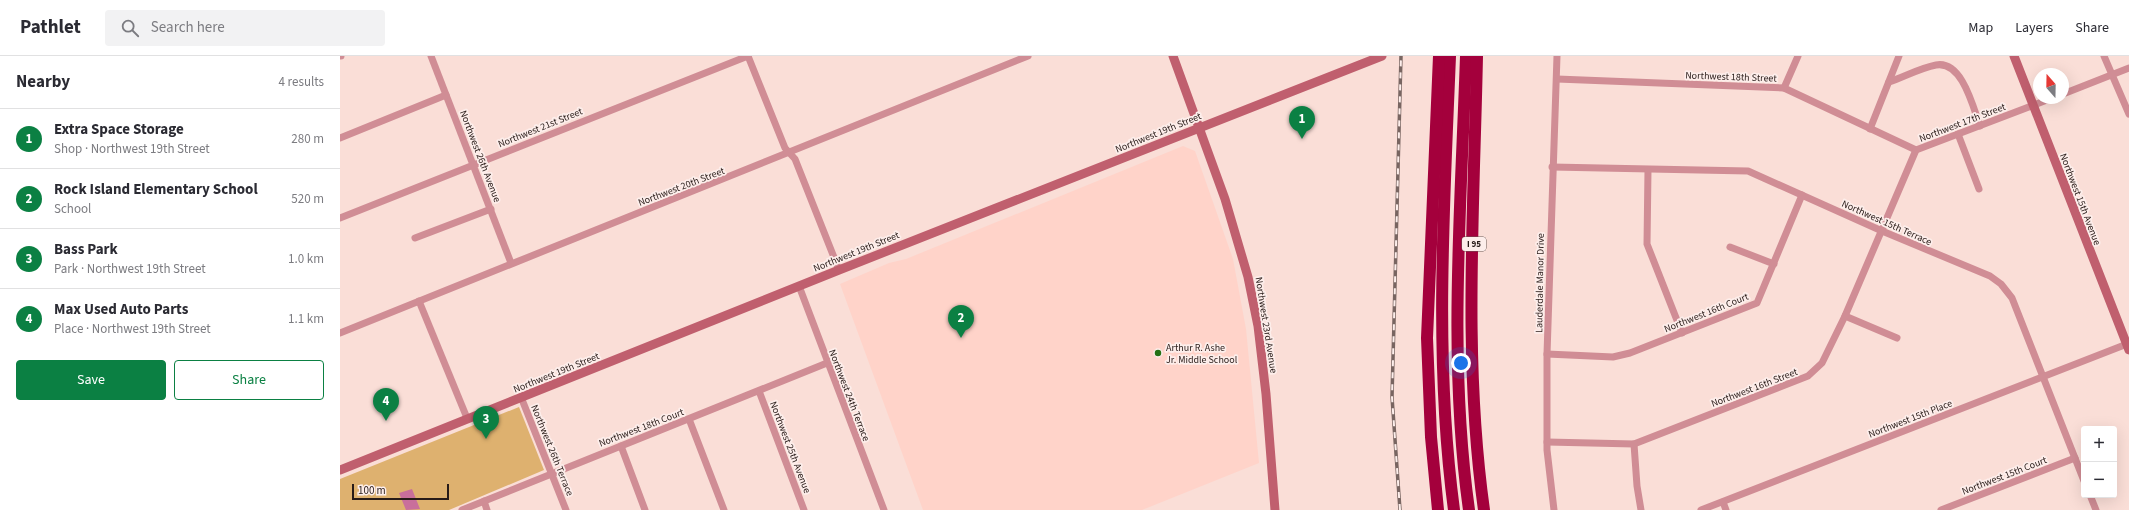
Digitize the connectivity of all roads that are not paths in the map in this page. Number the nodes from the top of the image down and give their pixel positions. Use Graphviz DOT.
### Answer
graph roads {
  1 [pos="431,56"];
  2 [pos="748,56"];
  3 [pos="1028,56"];
  4 [pos="1173,56"];
  5 [pos="1382,56"];
  6 [pos="1466,56"];
  7 [pos="1477,56"];
  8 [pos="1557,56"];
  9 [pos="1798,56"];
  10 [pos="1899,56"];
  11 [pos="2014,56"];
  12 [pos="2104,56"];
  13 [pos="1444,59"];
  14 [pos="2129,68"];
  15 [pos="2111,74"];
  16 [pos="1556,79"];
  17 [pos="1889,82"];
  18 [pos="1784,88"];
  19 [pos="2069,92"];
  20 [pos="446,95"];
  21 [pos="2038,104"];
  22 [pos="2034,106"];
  23 [pos="2129,114"];
  24 [pos="1980,126"];
  25 [pos="1199,128"];
  26 [pos="1870,129"];
  27 [pos="1958,134"];
  28 [pos="340,138"];
  29 [pos="1916,150"];
  30 [pos="790,153"];
  31 [pos="474,164"];
  32 [pos="1552,167"];
  33 [pos="1648,170"];
  34 [pos="1979,189"];
  35 [pos="1802,195"];
  36 [pos="490,208"];
  37 [pos="340,218"];
  38 [pos="1882,231"];
  39 [pos="415,238"];
  40 [pos="1730,247"];
  41 [pos="511,263"];
  42 [pos="1774,264"];
  43 [pos="839,270"];
  44 [pos="799,286"];
  45 [pos="419,301"];
  46 [pos="1845,316"];
  47 [pos="2125,332"];
  48 [pos="340,333"];
  49 [pos="1682,333"];
  50 [pos="1897,338"];
  51 [pos="2128,347"];
  52 [pos="1547,354"];
  53 [pos="827,363"];
  54 [pos="2043,377"];
  55 [pos="759,391"];
  56 [pos="521,397"];
  57 [pos="467,418"];
  58 [pos="689,419"];
  59 [pos="1547,442"];
  60 [pos="1634,444"];
  61 [pos="620,446"];
  62 [pos="2075,458"];
  63 [pos="340,470"];
  64 [pos="552,473"];
  65 [pos="2081,473"];
  66 [pos="2091,498"];
  67 [pos="484,501"];
  68 [pos="1723,502"];
  69 [pos="462,510"];
  70 [pos="487,510"];
  71 [pos="566,510"];
  72 [pos="645,510"];
  73 [pos="724,510"];
  74 [pos="804,510"];
  75 [pos="884,510"];
  76 [pos="1275,510"];
  77 [pos="1438,510"];
  78 [pos="1454,510"];
  79 [pos="1469,510"];
  80 [pos="1484,510"];
  81 [pos="1554,510"];
  82 [pos="1641,510"];
  83 [pos="1701,510"];
  84 [pos="1726,510"];
  85 [pos="1941,510"];
  86 [pos="2096,510"];
  1 -- 20 [label="street, Northwest 26th Avenue"];
  2 -- 30 [label="street"];
  2 -- 31 [label="street, Northwest 21st Street"];
  3 -- 30 [label="street, Northwest 20th Street"];
  4 -- 25 [label="street, Northwest 23rd Avenue"];
  5 -- 25 [label="street, Northwest 19th Street"];
  6 -- 79 [label="highway"];
  7 -- 80 [label="highway, I 95"];
  8 -- 16 [label="street, Lauderdale Manor Drive"];
  9 -- 18 [label="street"];
  10 -- 17 [label="street"];
  11 -- 22 [label="street, Northwest 15th Avenue"];
  12 -- 15 [label="street"];
  13 -- 77 [label="highway"];
  13 -- 78 [label="highway"];
  14 -- 15 [label="street"];
  15 -- 19 [label="street"];
  15 -- 23 [label="street"];
  16 -- 18 [label="street, Northwest 18th Street"];
  16 -- 32 [label="street, Lauderdale Manor Drive"];
  17 -- 24 [label="street"];
  17 -- 26 [label="street"];
  18 -- 26 [label="street, Northwest 18th Street"];
  20 -- 28 [label="street"];
  20 -- 31 [label="street, Northwest 26th Avenue"];
  21 -- 22 [label="street, Northwest 17th Street"];
  22 -- 24 [label="street, Northwest 17th Street"];
  22 -- 47 [label="street, Northwest 15th Avenue"];
  24 -- 27 [label="street, Northwest 17th Street"];
  25 -- 43 [label="street, Northwest 19th Street"];
  25 -- 76 [label="street, Northwest 23rd Avenue"];
  26 -- 29 [label="street, Northwest 18th Street"];
  27 -- 29 [label="street, Northwest 17th Street"];
  27 -- 34 [label="street"];
  29 -- 38 [label="street, Northwest 17th Street"];
  30 -- 41 [label="street, Northwest 20th Street"];
  30 -- 43 [label="street"];
  31 -- 36 [label="street, Northwest 26th Avenue"];
  31 -- 37 [label="street, Northwest 21st Street"];
  32 -- 33 [label="street, Northwest 15th Terrace"];
  32 -- 52 [label="street, Lauderdale Manor Drive"];
  33 -- 35 [label="street, Northwest 15th Terrace"];
  33 -- 49 [label="street"];
  35 -- 38 [label="street, Northwest 15th Terrace"];
  35 -- 42 [label="street, Northwest 16th Court"];
  36 -- 39 [label="street"];
  36 -- 41 [label="street, Northwest 26th Avenue"];
  38 -- 46 [label="street, Northwest 16th Street"];
  38 -- 54 [label="street, Northwest 15th Terrace"];
  40 -- 42 [label="street"];
  41 -- 45 [label="street, Northwest 20th Street"];
  42 -- 49 [label="street, Northwest 16th Court"];
  43 -- 44 [label="street, Northwest 19th Street"];
  44 -- 53 [label="street, Northwest 24th Terrace"];
  44 -- 56 [label="street, Northwest 19th Street"];
  45 -- 48 [label="street, Northwest 20th Street"];
  45 -- 57 [label="street"];
  46 -- 50 [label="street"];
  46 -- 60 [label="street, Northwest 16th Street"];
  47 -- 51 [label="street, Northwest 15th Avenue"];
  49 -- 52 [label="street, Northwest 16th Court"];
  51 -- 54 [label="street, Northwest 15th Place"];
  52 -- 59 [label="street, Lauderdale Manor Drive"];
  53 -- 55 [label="street, Northwest 18th Court"];
  53 -- 75 [label="street, Northwest 24th Terrace"];
  54 -- 62 [label="street, Northwest 15th Terrace"];
  54 -- 68 [label="street, Northwest 15th Place"];
  55 -- 58 [label="street, Northwest 18th Court"];
  55 -- 74 [label="street, Northwest 25th Avenue"];
  56 -- 57 [label="street, Northwest 19th Street"];
  56 -- 64 [label="street, Northwest 26th Terrace"];
  57 -- 63 [label="street, Northwest 19th Street"];
  58 -- 61 [label="street, Northwest 18th Court"];
  58 -- 73 [label="street"];
  59 -- 60 [label="street, Northwest 16th Street"];
  59 -- 81 [label="street, Lauderdale Manor Drive"];
  60 -- 82 [label="street"];
  61 -- 64 [label="street, Northwest 18th Court"];
  61 -- 72 [label="street"];
  62 -- 65 [label="street, Northwest 15th Terrace"];
  62 -- 85 [label="street, Northwest 15th Court"];
  64 -- 67 [label="street, Northwest 18th Court"];
  64 -- 71 [label="street, Northwest 26th Terrace"];
  66 -- 86 [label="street"];
  67 -- 69 [label="street, Northwest 18th Court"];
  67 -- 70 [label="street"];
  68 -- 83 [label="street, Northwest 15th Place"];
  68 -- 84 [label="street"];
}
